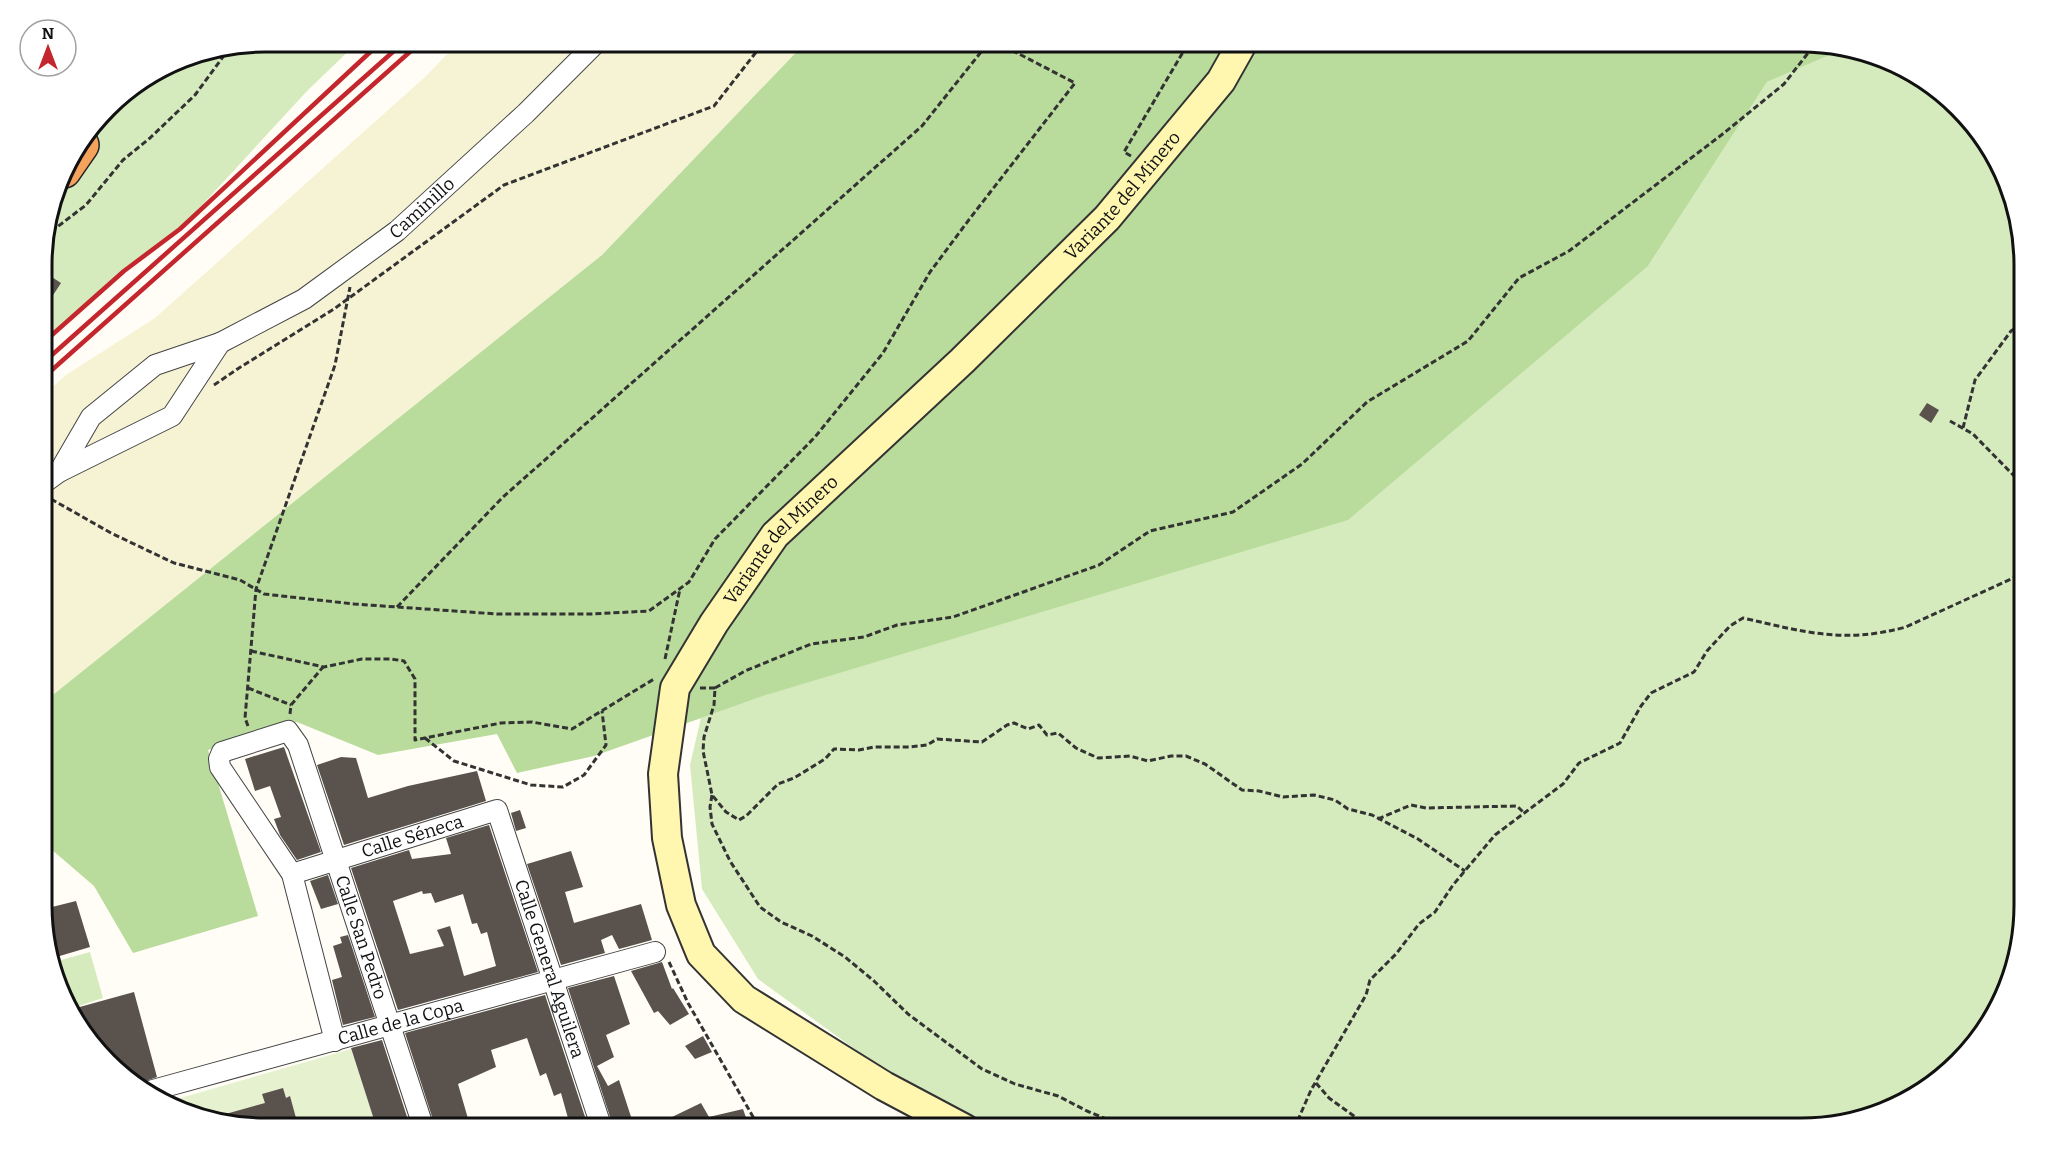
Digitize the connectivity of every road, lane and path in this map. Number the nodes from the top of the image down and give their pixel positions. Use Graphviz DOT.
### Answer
graph roads {
  1 [pos="587,52"];
  2 [pos="756,52"];
  3 [pos="981,52"];
  4 [pos="1015,52"];
  5 [pos="1184,52"];
  6 [pos="1237,52"];
  7 [pos="1808,53"];
  8 [pos="222,57"];
  9 [pos="1148,167"];
  10 [pos="56,228"];
  11 [pos="358,260"];
  12 [pos="347,299"];
  13 [pos="2013,330"];
  14 [pos="220,343"];
  15 [pos="210,388"];
  16 [pos="1950,421"];
  17 [pos="1964,428"];
  18 [pos="2013,475"];
  19 [pos="52,476"];
  20 [pos="52,476"];
  21 [pos="52,500"];
  22 [pos="2013,578"];
  23 [pos="681,588"];
  24 [pos="256,589"];
  25 [pos="397,607"];
  26 [pos="251,651"];
  27 [pos="324,667"];
  28 [pos="667,675"];
  29 [pos="248,688"];
  30 [pos="715,688"];
  31 [pos="291,705"];
  32 [pos="602,711"];
  33 [pos="293,738"];
  34 [pos="425,738"];
  35 [pos="254,742"];
  36 [pos="712,795"];
  37 [pos="497,810"];
  38 [pos="1523,812"];
  39 [pos="1378,819"];
  40 [pos="335,860"];
  41 [pos="1465,871"];
  42 [pos="292,874"];
  43 [pos="655,952"];
  44 [pos="554,980"];
  45 [pos="389,1026"];
  46 [pos="335,1041"];
  47 [pos="1316,1083"];
  48 [pos="157,1089"];
  49 [pos="420,1118"];
  50 [pos="598,1118"];
  51 [pos="754,1118"];
  52 [pos="944,1118"];
  53 [pos="1104,1118"];
  54 [pos="1299,1118"];
  55 [pos="1357,1118"];
  1 -- 11 [label="street, Caminillo"];
  2 -- 12 [label="path"];
  3 -- 25 [label="path"];
  4 -- 23 [label="path"];
  5 -- 9 [label="path"];
  6 -- 9 [label="street, Variante del Minero"];
  7 -- 30 [label="path"];
  8 -- 10 [label="path"];
  9 -- 28 [label="street, Variante del Minero"];
  11 -- 12 [label="path"];
  11 -- 14 [label="street, Caminillo"];
  12 -- 15 [label="path"];
  12 -- 24 [label="path"];
  13 -- 17 [label="path"];
  14 -- 19 [label="street, Caminillo"];
  14 -- 20 [label="street, Caminillo"];
  16 -- 17 [label="path"];
  17 -- 18 [label="path"];
  21 -- 24 [label="path"];
  22 -- 38 [label="path"];
  23 -- 25 [label="path"];
  23 -- 28 [label="path"];
  24 -- 25 [label="path"];
  24 -- 26 [label="path"];
  26 -- 27 [label="path"];
  26 -- 29 [label="path"];
  27 -- 31 [label="path"];
  27 -- 34 [label="path"];
  28 -- 30 [label="path"];
  28 -- 32 [label="path"];
  28 -- 52 [label="street, Variante del Minero"];
  29 -- 31 [label="path"];
  29 -- 35 [label="path"];
  30 -- 36 [label="path"];
  31 -- 33 [label="path"];
  32 -- 34 [label="path"];
  32 -- 34 [label="path"];
  33 -- 35 [label="street"];
  33 -- 40 [label="street, Calle San Pedro"];
  35 -- 42 [label="street"];
  36 -- 39 [label="path"];
  36 -- 53 [label="path"];
  37 -- 40 [label="street, Calle Séneca"];
  37 -- 44 [label="street, Calle General Aguilera"];
  38 -- 39 [label="path"];
  38 -- 41 [label="path"];
  39 -- 41 [label="path"];
  40 -- 42 [label="street, Calle Séneca"];
  40 -- 45 [label="street, Calle San Pedro"];
  41 -- 47 [label="path"];
  42 -- 46 [label="street"];
  43 -- 44 [label="street, Calle de la Copa"];
  43 -- 51 [label="path"];
  44 -- 45 [label="street, Calle de la Copa"];
  44 -- 50 [label="street, Calle General Aguilera"];
  45 -- 46 [label="street, Calle de la Copa"];
  45 -- 49 [label="street, Calle San Pedro"];
  46 -- 48 [label="street, Calle de la Copa"];
  47 -- 54 [label="path"];
  47 -- 55 [label="path"];
}
